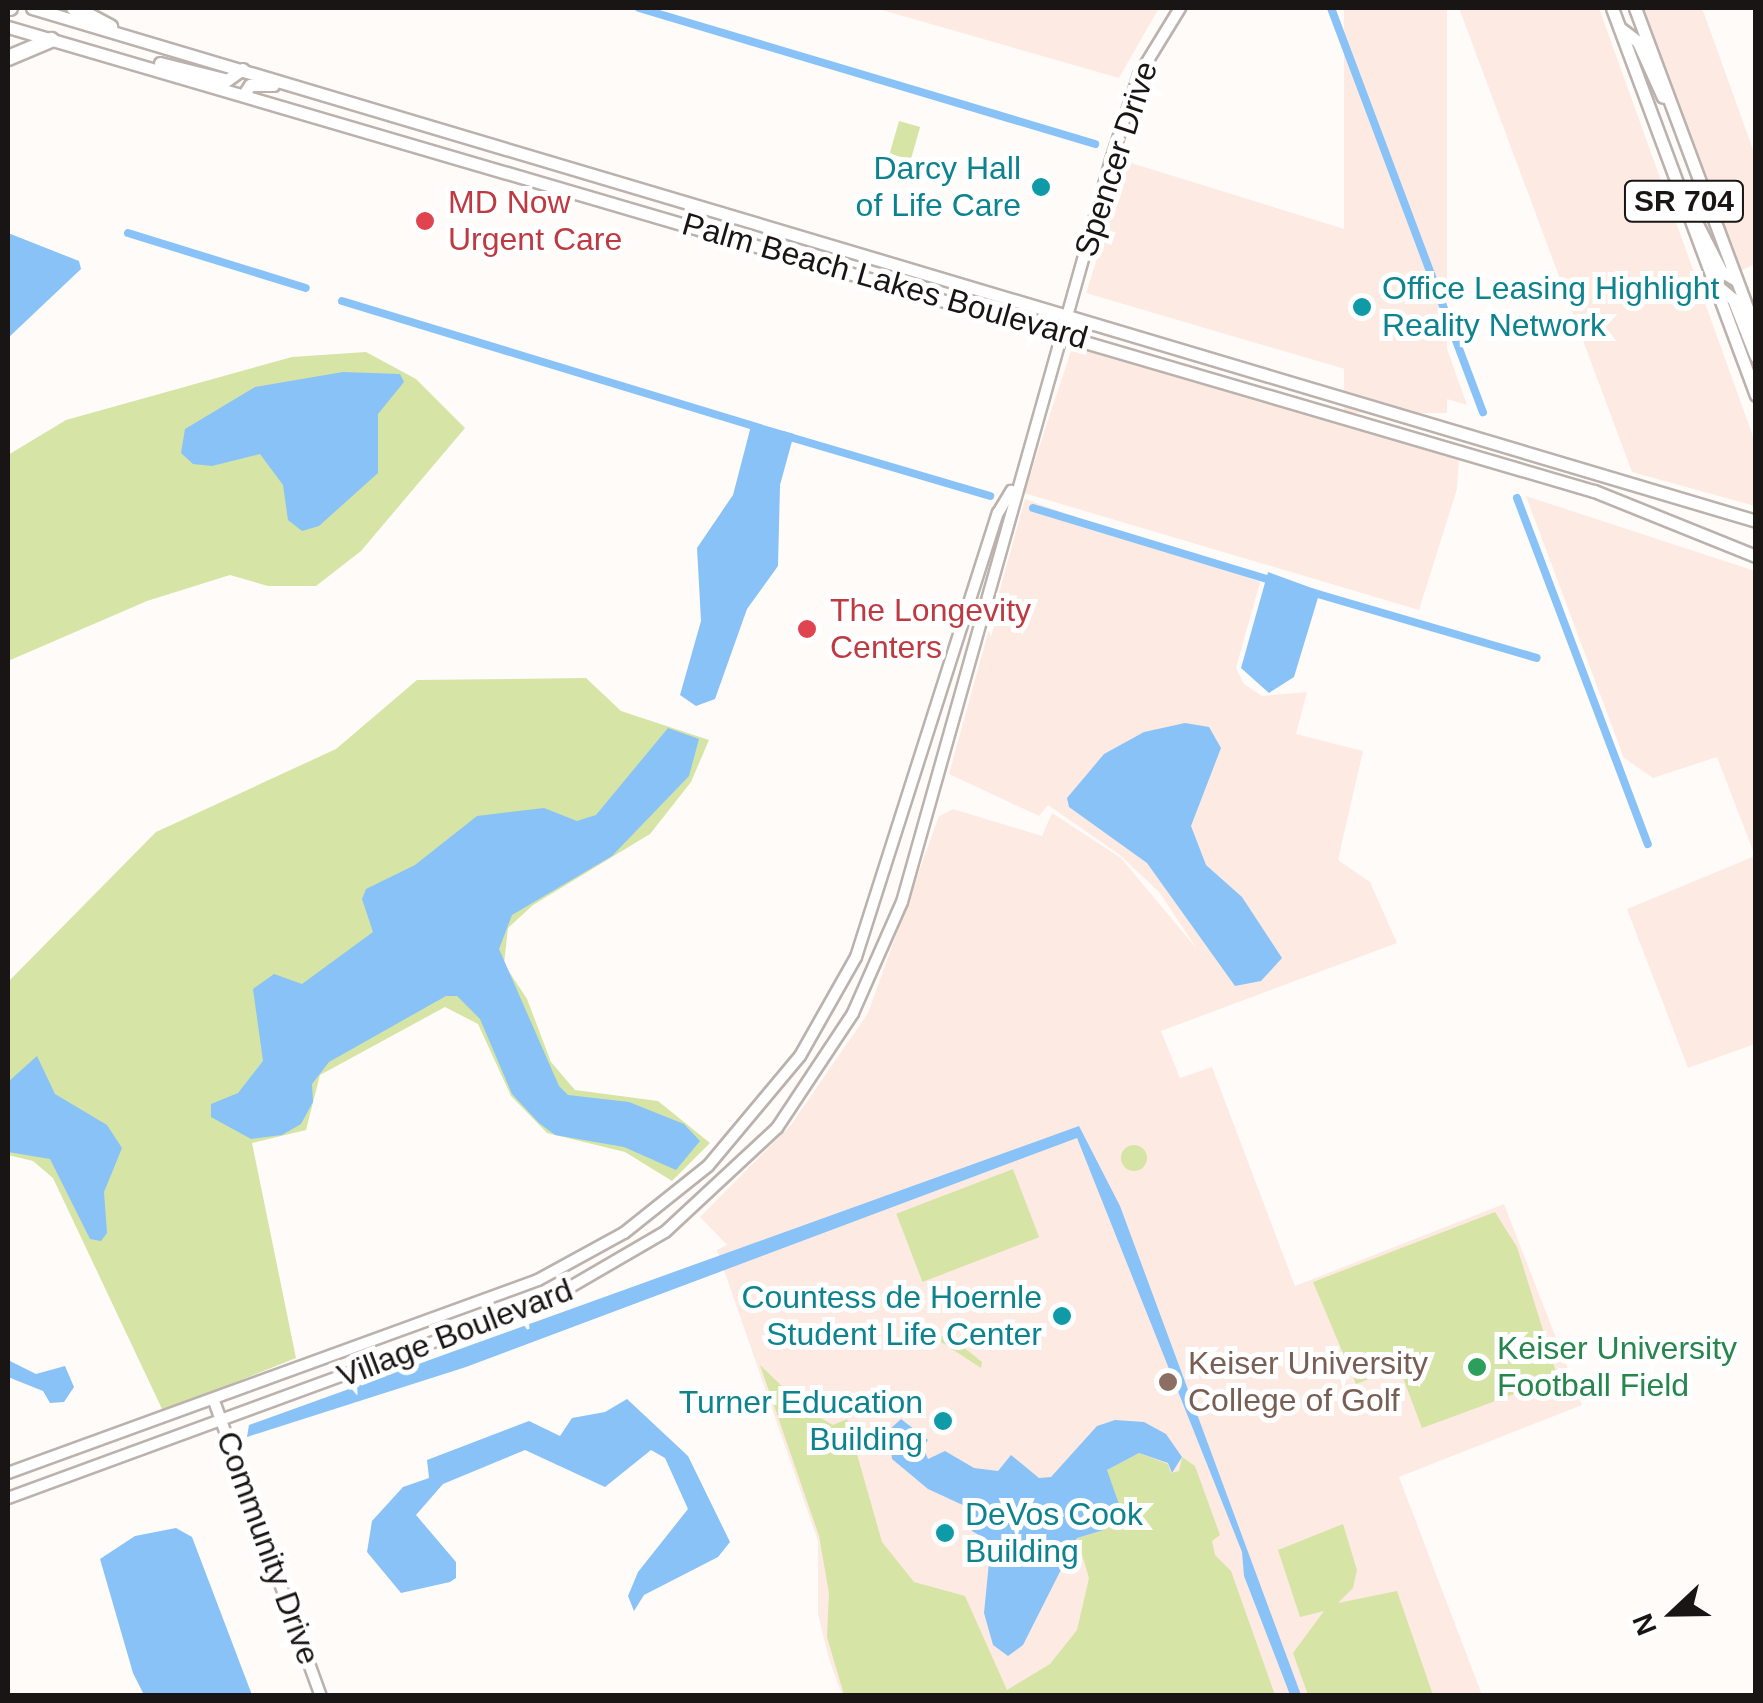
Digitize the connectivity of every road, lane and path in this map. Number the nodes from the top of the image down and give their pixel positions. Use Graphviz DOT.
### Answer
graph roads {
  1 [pos="32,8"];
  2 [pos="74,8"];
  3 [pos="1180,8"];
  4 [pos="1612,8"];
  5 [pos="1636,8"];
  6 [pos="110,27"];
  7 [pos="8,28"];
  8 [pos="1620,28"];
  9 [pos="51,40"];
  10 [pos="8,58"];
  11 [pos="143,65"];
  12 [pos="244,70"];
  13 [pos="288,84"];
  14 [pos="244,94"];
  15 [pos="1676,117"];
  16 [pos="1687,208"];
  17 [pos="1736,280"];
  18 [pos="1714,284"];
  19 [pos="1065,316"];
  20 [pos="1756,332"];
  21 [pos="1060,333"];
  22 [pos="1756,357"];
  23 [pos="1756,394"];
  24 [pos="1625,481"];
  25 [pos="1014,486"];
  26 [pos="1594,491"];
  27 [pos="1756,518"];
  28 [pos="1752,556"];
  29 [pos="214,1401"];
  30 [pos="222,1422"];
  31 [pos="8,1472"];
  32 [pos="8,1498"];
  33 [pos="321,1696"];
  1 -- 6 [label="main road, Palm Beach Lakes Boulevard"];
  2 -- 6 [label="highway"];
  3 -- 19 [label="street, Spencer Drive"];
  4 -- 8 [label="main road, SR 704"];
  5 -- 15 [label="main road, SR 704"];
  6 -- 12 [label="main road, Palm Beach Lakes Boulevard"];
  7 -- 9 [label="main road, Palm Beach Lakes Boulevard"];
  8 -- 15 [label="main road"];
  8 -- 16 [label="main road, SR 704"];
  9 -- 10 [label="highway"];
  9 -- 11 [label="main road, Palm Beach Lakes Boulevard"];
  11 -- 12 [label="main road"];
  11 -- 14 [label="main road, Palm Beach Lakes Boulevard"];
  12 -- 13 [label="main road, Palm Beach Lakes Boulevard"];
  13 -- 14 [label="main road"];
  13 -- 19 [label="main road, Palm Beach Lakes Boulevard"];
  14 -- 21 [label="main road, Palm Beach Lakes Boulevard"];
  15 -- 17 [label="main road, SR 704"];
  16 -- 17 [label="main road"];
  16 -- 18 [label="main road, SR 704"];
  17 -- 20 [label="main road, SR 704"];
  18 -- 22 [label="main road"];
  18 -- 23 [label="main road, SR 704"];
  19 -- 21 [label="street, Village Boulevard"];
  19 -- 24 [label="main road, Palm Beach Lakes Boulevard"];
  21 -- 25 [label="street, Village Boulevard"];
  21 -- 26 [label="main road, Palm Beach Lakes Boulevard"];
  24 -- 26 [label="main road"];
  24 -- 27 [label="main road, Palm Beach Lakes Boulevard"];
  25 -- 29 [label="street, Village Boulevard"];
  25 -- 30 [label="street, Village Boulevard"];
  26 -- 28 [label="main road, Palm Beach Lakes Boulevard"];
  29 -- 30 [label="street, Community Drive"];
  29 -- 31 [label="street, Village Boulevard"];
  30 -- 32 [label="street, Village Boulevard"];
  30 -- 33 [label="street, Community Drive"];
}
